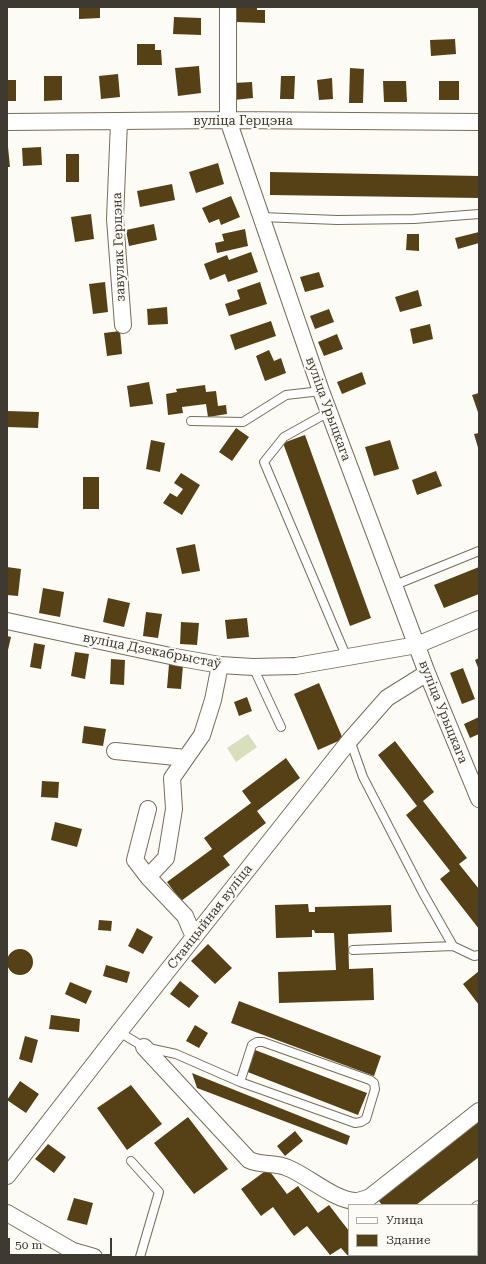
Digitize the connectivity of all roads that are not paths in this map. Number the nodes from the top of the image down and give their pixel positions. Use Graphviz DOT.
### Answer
graph roads {
  1 [pos="228,7"];
  2 [pos="228,120"];
  3 [pos="7,122"];
  4 [pos="119,122"];
  5 [pos="479,122"];
  6 [pos="479,214"];
  7 [pos="261,217"];
  8 [pos="123,325"];
  9 [pos="321,391"];
  10 [pos="329,412"];
  11 [pos="191,421"];
  12 [pos="479,551"];
  13 [pos="395,585"];
  14 [pos="479,619"];
  15 [pos="7,621"];
  16 [pos="417,645"];
  17 [pos="346,658"];
  18 [pos="220,665"];
  19 [pos="253,667"];
  20 [pos="427,673"];
  21 [pos="281,727"];
  22 [pos="350,740"];
  23 [pos="115,751"];
  24 [pos="186,758"];
  25 [pos="479,800"];
  26 [pos="148,809"];
  27 [pos="148,877"];
  28 [pos="194,937"];
  29 [pos="453,946"];
  30 [pos="354,950"];
  31 [pos="479,955"];
  32 [pos="119,1032"];
  33 [pos="144,1047"];
  34 [pos="240,1082"];
  35 [pos="479,1111"];
  36 [pos="131,1161"];
  37 [pos="7,1176"];
  38 [pos="7,1213"];
  39 [pos="94,1257"];
  40 [pos="140,1257"];
  1 -- 2 [label="street, вуліца Урыцкага"];
  2 -- 4 [label="street, вуліца Герцэна"];
  2 -- 5 [label="street, вуліца Герцэна"];
  2 -- 7 [label="street, вуліца Урыцкага"];
  3 -- 4 [label="street, вуліца Герцэна"];
  4 -- 8 [label="street, завулак Герцэна"];
  6 -- 7 [label="lane"];
  7 -- 9 [label="street, вуліца Урыцкага"];
  9 -- 10 [label="street, вуліца Урыцкага"];
  9 -- 11 [label="lane"];
  10 -- 13 [label="street, вуліца Урыцкага"];
  10 -- 17 [label="lane"];
  12 -- 13 [label="lane"];
  13 -- 16 [label="street, вуліца Урыцкага"];
  14 -- 16 [label="street, вуліца Дзекабрыстаў"];
  15 -- 18 [label="street, вуліца Дзекабрыстаў"];
  16 -- 17 [label="street, вуліца Дзекабрыстаў"];
  16 -- 20 [label="street, вуліца Урыцкага"];
  17 -- 19 [label="street, вуліца Дзекабрыстаў"];
  18 -- 19 [label="street, вуліца Дзекабрыстаў"];
  18 -- 24 [label="street"];
  19 -- 21 [label="lane"];
  20 -- 22 [label="street, Станцыйная вуліца"];
  20 -- 25 [label="street, вуліца Урыцкага"];
  22 -- 28 [label="street, Станцыйная вуліца"];
  22 -- 29 [label="lane"];
  23 -- 24 [label="street"];
  24 -- 27 [label="street"];
  26 -- 27 [label="street"];
  27 -- 28 [label="street"];
  28 -- 32 [label="street, Станцыйная вуліца"];
  29 -- 30 [label="lane"];
  29 -- 31 [label="lane"];
  32 -- 33 [label="lane"];
  32 -- 37 [label="street, Станцыйная вуліца"];
  33 -- 34 [label="lane"];
  33 -- 35 [label="street"];
  34 -- 34 [label="lane"];
  36 -- 40 [label="lane"];
  38 -- 39 [label="street"];
}
